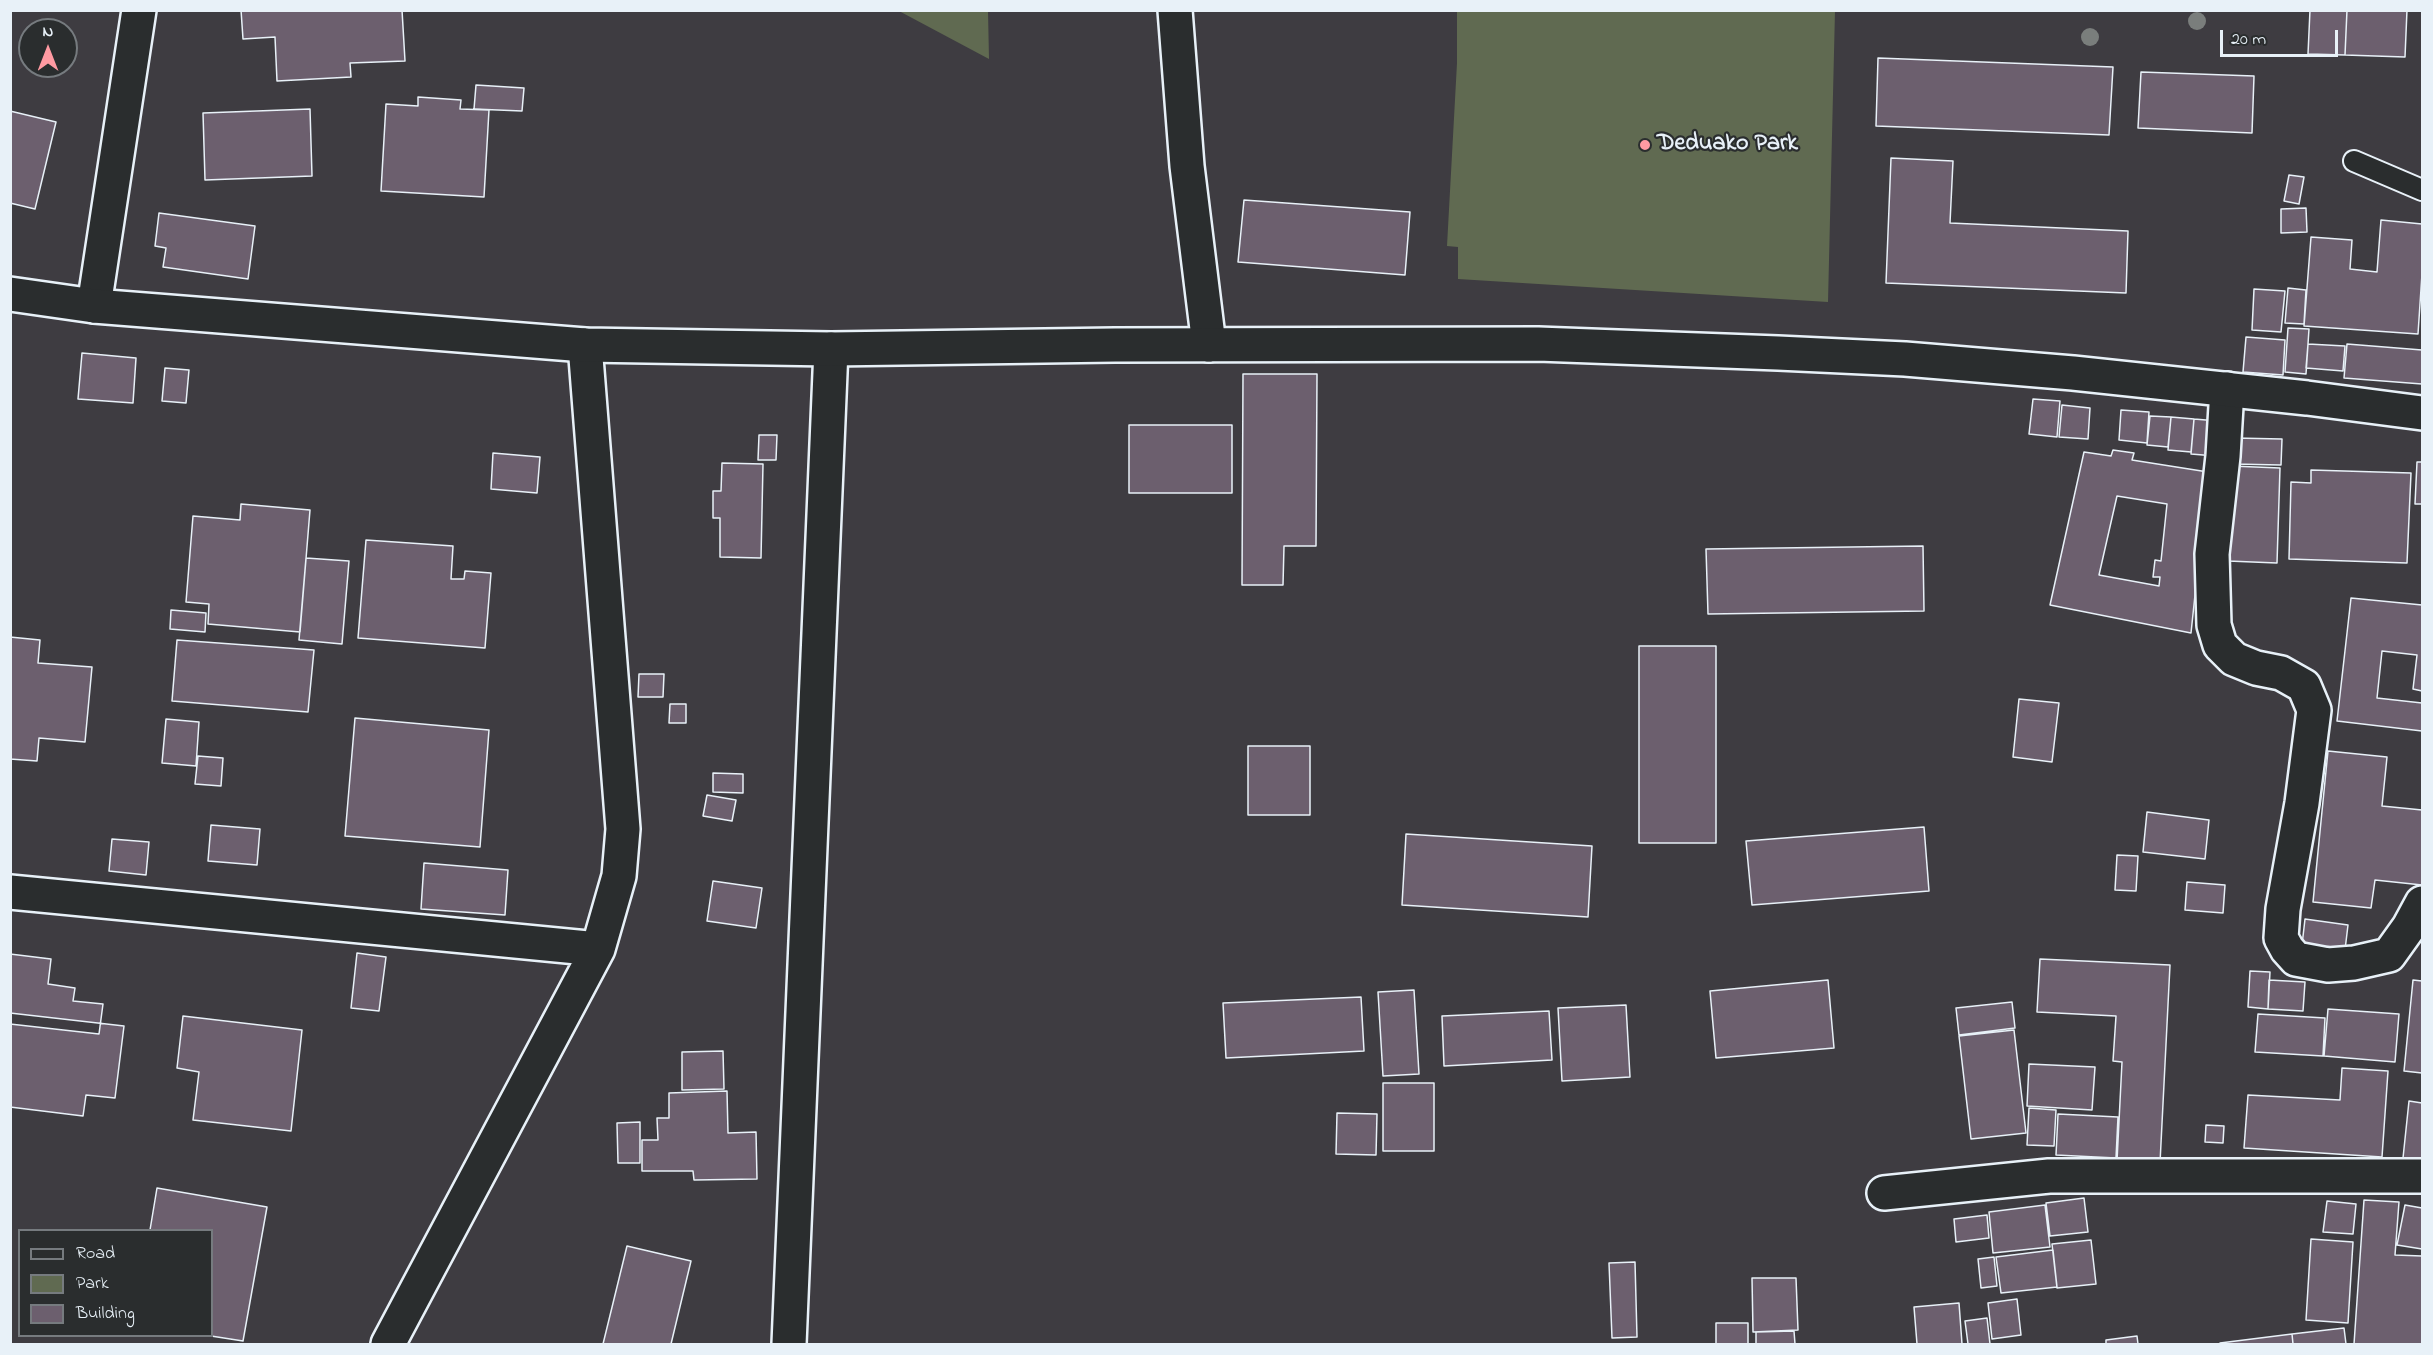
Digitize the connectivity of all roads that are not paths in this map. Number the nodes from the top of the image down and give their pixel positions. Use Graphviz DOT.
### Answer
graph roads {
  1 [pos="140,10"];
  2 [pos="1175,10"];
  3 [pos="2354,161"];
  4 [pos="2422,190"];
  5 [pos="10,294"];
  6 [pos="94,306"];
  7 [pos="585,345"];
  8 [pos="1209,345"];
  9 [pos="831,349"];
  10 [pos="2228,390"];
  11 [pos="2422,413"];
  12 [pos="10,891"];
  13 [pos="2422,903"];
  14 [pos="598,949"];
  15 [pos="2422,1176"];
  16 [pos="1884,1193"];
  17 [pos="388,1344"];
  18 [pos="789,1344"];
  1 -- 6 [label="street"];
  2 -- 8 [label="street"];
  3 -- 4 [label="lane"];
  5 -- 6 [label="street"];
  6 -- 7 [label="street"];
  7 -- 9 [label="street"];
  7 -- 14 [label="street"];
  8 -- 9 [label="street"];
  8 -- 10 [label="street"];
  9 -- 18 [label="street"];
  10 -- 11 [label="street"];
  10 -- 13 [label="street"];
  12 -- 14 [label="street"];
  14 -- 17 [label="street"];
  15 -- 16 [label="street"];
}
